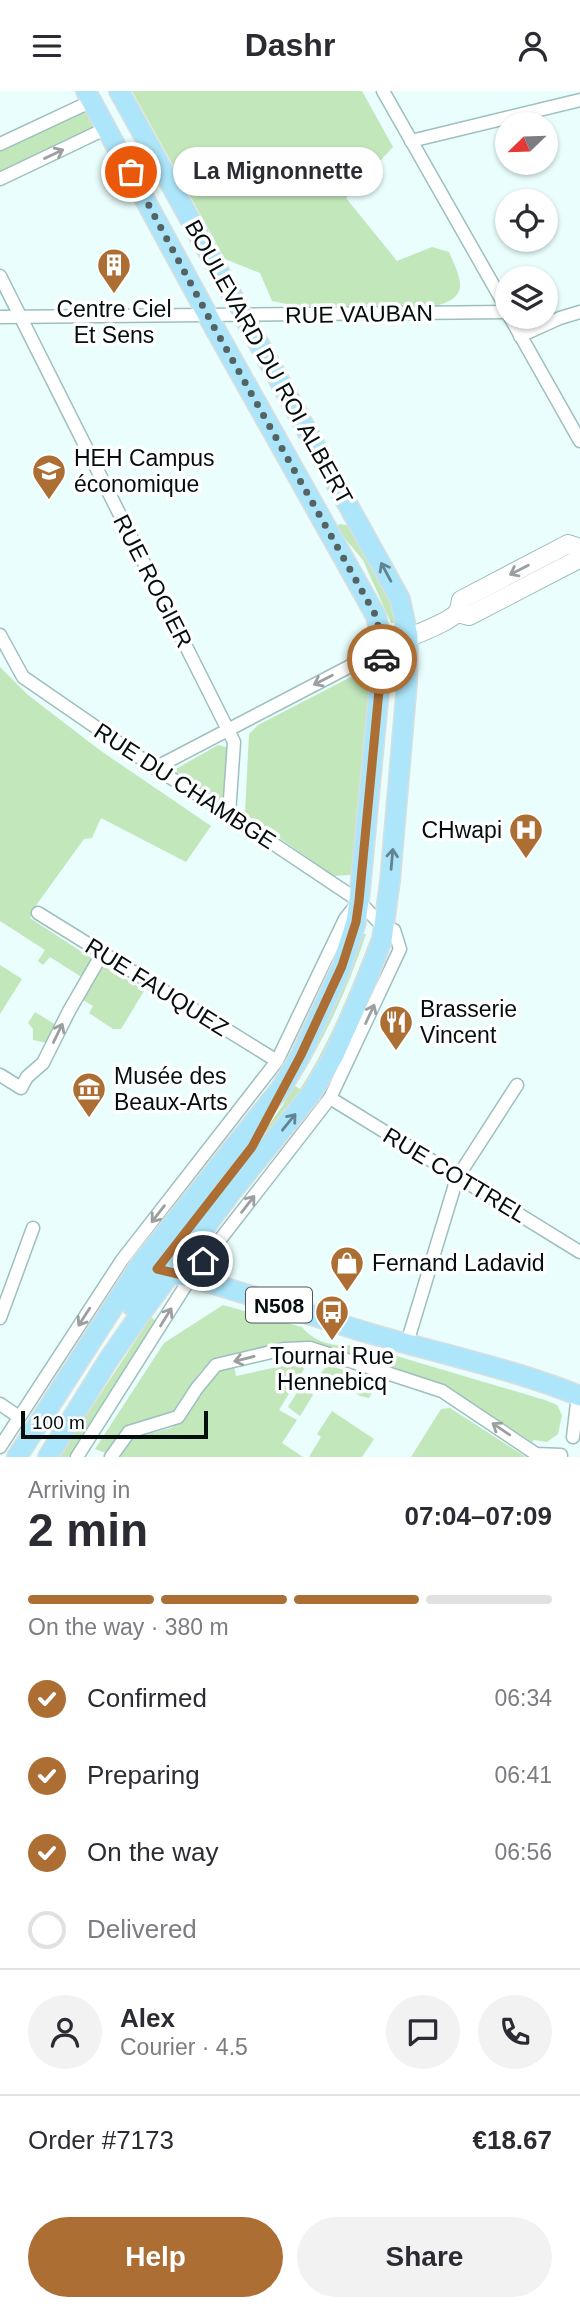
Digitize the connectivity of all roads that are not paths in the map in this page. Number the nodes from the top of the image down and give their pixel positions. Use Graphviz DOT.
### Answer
graph roads {
  1 [pos="119,91"];
  2 [pos="383,91"];
  3 [pos="89,96"];
  4 [pos="580,100"];
  5 [pos="107,128"];
  6 [pos="411,141"];
  7 [pos="0,144"];
  8 [pos="0,179"];
  9 [pos="0,276"];
  10 [pos="495,289"];
  11 [pos="495,312"];
  12 [pos="580,312"];
  13 [pos="242,315"];
  14 [pos="208,316"];
  15 [pos="0,317"];
  16 [pos="20,317"];
  17 [pos="516,329"];
  18 [pos="520,336"];
  19 [pos="580,441"];
  20 [pos="580,551"];
  21 [pos="0,635"];
  22 [pos="408,636"];
  23 [pos="383,649"];
  24 [pos="228,729"];
  25 [pos="155,768"];
  26 [pos="229,814"];
  27 [pos="359,901"];
  28 [pos="38,913"];
  29 [pos="383,927"];
  30 [pos="103,954"];
  31 [pos="276,1061"];
  32 [pos="0,1075"];
  33 [pos="517,1085"];
  34 [pos="330,1098"];
  35 [pos="457,1178"];
  36 [pos="33,1228"];
  37 [pos="580,1252"];
  38 [pos="156,1269"];
  39 [pos="0,1318"];
  40 [pos="407,1343"];
  41 [pos="579,1396"];
  42 [pos="0,1405"];
  43 [pos="19,1417"];
  44 [pos="576,1437"];
  45 [pos="0,1447"];
  46 [pos="562,1456"];
  47 [pos="17,1457"];
  48 [pos="48,1457"];
  49 [pos="78,1457"];
  50 [pos="111,1457"];
  1 -- 13 [label="main road, BOULEVARD DU ROI ALBERT"];
  2 -- 6 [label="street"];
  3 -- 5 [label="main road, BOULEVARD DU ROI ALBERT"];
  3 -- 7 [label="street"];
  4 -- 6 [label="street"];
  8 -- 5 [label="street, one-way"];
  5 -- 14 [label="main road, BOULEVARD DU ROI ALBERT"];
  6 -- 10 [label="street"];
  9 -- 16 [label="street, RUE ROGIER"];
  11 -- 13 [label="street, RUE VAUBAN"];
  12 -- 18 [label="street"];
  13 -- 14 [label="street, RUE VAUBAN"];
  22 -- 13 [label="main road, BOULEVARD DU ROI ALBERT, one-way"];
  14 -- 16 [label="street, RUE VAUBAN"];
  14 -- 23 [label="main road, BOULEVARD DU ROI ALBERT"];
  15 -- 16 [label="street, RUE VAUBAN"];
  16 -- 24 [label="street, RUE ROGIER"];
  17 -- 18 [label="street"];
  18 -- 19 [label="street"];
  20 -- 22 [label="street"];
  21 -- 25 [label="street, RUE DU CHAMBGE"];
  22 -- 23 [label="street"];
  29 -- 22 [label="main road, BOULEVARD DU ROI ALBERT, one-way"];
  23 -- 24 [label="street, one-way"];
  23 -- 27 [label="main road, BOULEVARD DU ROI ALBERT"];
  24 -- 25 [label="street"];
  24 -- 26 [label="street, RUE ROGIER"];
  25 -- 26 [label="street, RUE DU CHAMBGE"];
  26 -- 27 [label="street, RUE DU CHAMBGE"];
  27 -- 29 [label="street, RUE DU CHAMBGE"];
  27 -- 31 [label="street"];
  27 -- 38 [label="main road, BOULEVARD DU ROI ALBERT"];
  28 -- 30 [label="street, RUE FAUQUEZ"];
  34 -- 29 [label="street, RUE DU CHAMBGE, one-way"];
  38 -- 29 [label="main road, BOULEVARD DU ROI ALBERT, one-way"];
  30 -- 31 [label="street, RUE FAUQUEZ"];
  32 -- 30 [label="street, one-way"];
  31 -- 38 [label="street, one-way"];
  33 -- 35 [label="street"];
  34 -- 35 [label="street, RUE COTTREL"];
  38 -- 34 [label="street, one-way"];
  35 -- 37 [label="street, RUE COTTREL"];
  35 -- 40 [label="street"];
  36 -- 39 [label="street"];
  38 -- 40 [label="main road, N508"];
  38 -- 43 [label="street, one-way"];
  38 -- 47 [label="main road"];
  38 -- 48 [label="main road"];
  49 -- 38 [label="street, one-way"];
  40 -- 41 [label="main road, N508"];
  41 -- 44 [label="street"];
  42 -- 43 [label="street"];
  43 -- 45 [label="street"];
  44 -- 46 [label="street"];
  46 -- 50 [label="street, one-way"];
}
